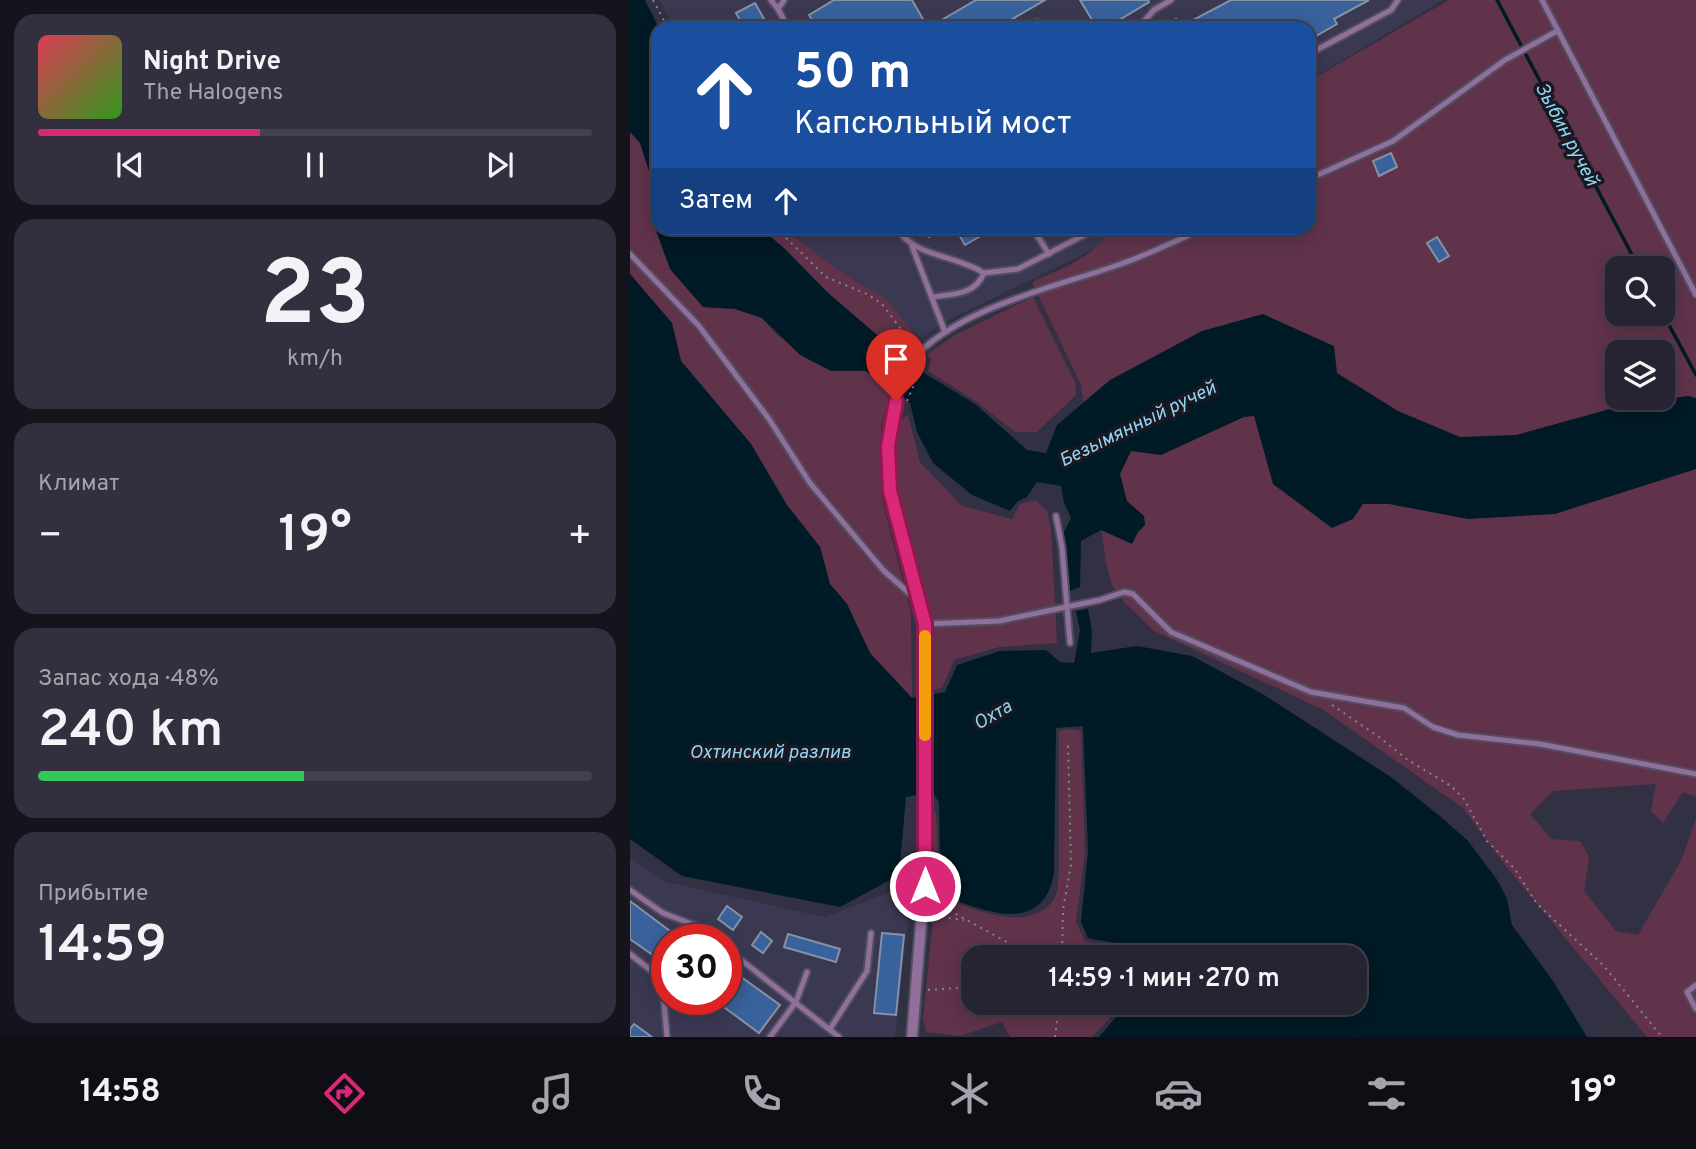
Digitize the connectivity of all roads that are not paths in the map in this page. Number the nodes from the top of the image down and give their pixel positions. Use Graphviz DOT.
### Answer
graph roads {
  1 [pos="771,0"];
  2 [pos="784,0"];
  3 [pos="1398,0"];
  4 [pos="1542,0"];
  5 [pos="1168,1"];
  6 [pos="778,9"];
  7 [pos="784,21"];
  8 [pos="1144,21"];
  9 [pos="1557,32"];
  10 [pos="1316,50"];
  11 [pos="1316,176"];
  12 [pos="903,235"];
  13 [pos="1037,235"];
  14 [pos="1085,235"];
  15 [pos="1189,235"];
  16 [pos="912,246"];
  17 [pos="630,254"];
  18 [pos="1049,254"];
  19 [pos="984,273"];
  20 [pos="1696,295"];
  21 [pos="932,297"];
  22 [pos="945,332"];
  23 [pos="912,360"];
  24 [pos="901,401"];
  25 [pos="1056,516"];
  26 [pos="919,602"];
  27 [pos="1068,605"];
  28 [pos="925,624"];
  29 [pos="1070,643"];
  30 [pos="1696,774"];
  31 [pos="630,890"];
  32 [pos="691,924"];
  33 [pos="871,933"];
  34 [pos="630,954"];
  35 [pos="742,960"];
  36 [pos="807,972"];
  37 [pos="1696,985"];
  38 [pos="796,1002"];
  39 [pos="1696,1009"];
  40 [pos="830,1028"];
  41 [pos="667,1037"];
  42 [pos="770,1037"];
  43 [pos="839,1037"];
  44 [pos="912,1037"];
  1 -- 6 [label="lane"];
  2 -- 6 [label="lane"];
  3 -- 10 [label="lane"];
  4 -- 9 [label="lane"];
  5 -- 8 [label="lane"];
  6 -- 7 [label="lane"];
  9 -- 11 [label="lane"];
  9 -- 20 [label="lane"];
  12 -- 16 [label="lane"];
  13 -- 18 [label="lane"];
  14 -- 18 [label="lane"];
  15 -- 22 [label="lane"];
  16 -- 19 [label="lane"];
  16 -- 21 [label="lane"];
  17 -- 26 [label="lane"];
  18 -- 19 [label="lane"];
  19 -- 21 [label="lane"];
  21 -- 22 [label="lane"];
  22 -- 23 [label="lane"];
  24 -- 26 [label="street"];
  25 -- 27 [label="lane"];
  26 -- 28 [label="street"];
  27 -- 28 [label="lane"];
  27 -- 29 [label="lane"];
  27 -- 30 [label="lane"];
  28 -- 44 [label="street"];
  31 -- 32 [label="lane"];
  33 -- 40 [label="lane"];
  34 -- 41 [label="lane"];
  35 -- 38 [label="lane"];
  36 -- 38 [label="lane"];
  37 -- 39 [label="lane"];
  38 -- 40 [label="lane"];
  38 -- 42 [label="lane"];
  40 -- 43 [label="lane"];
}
